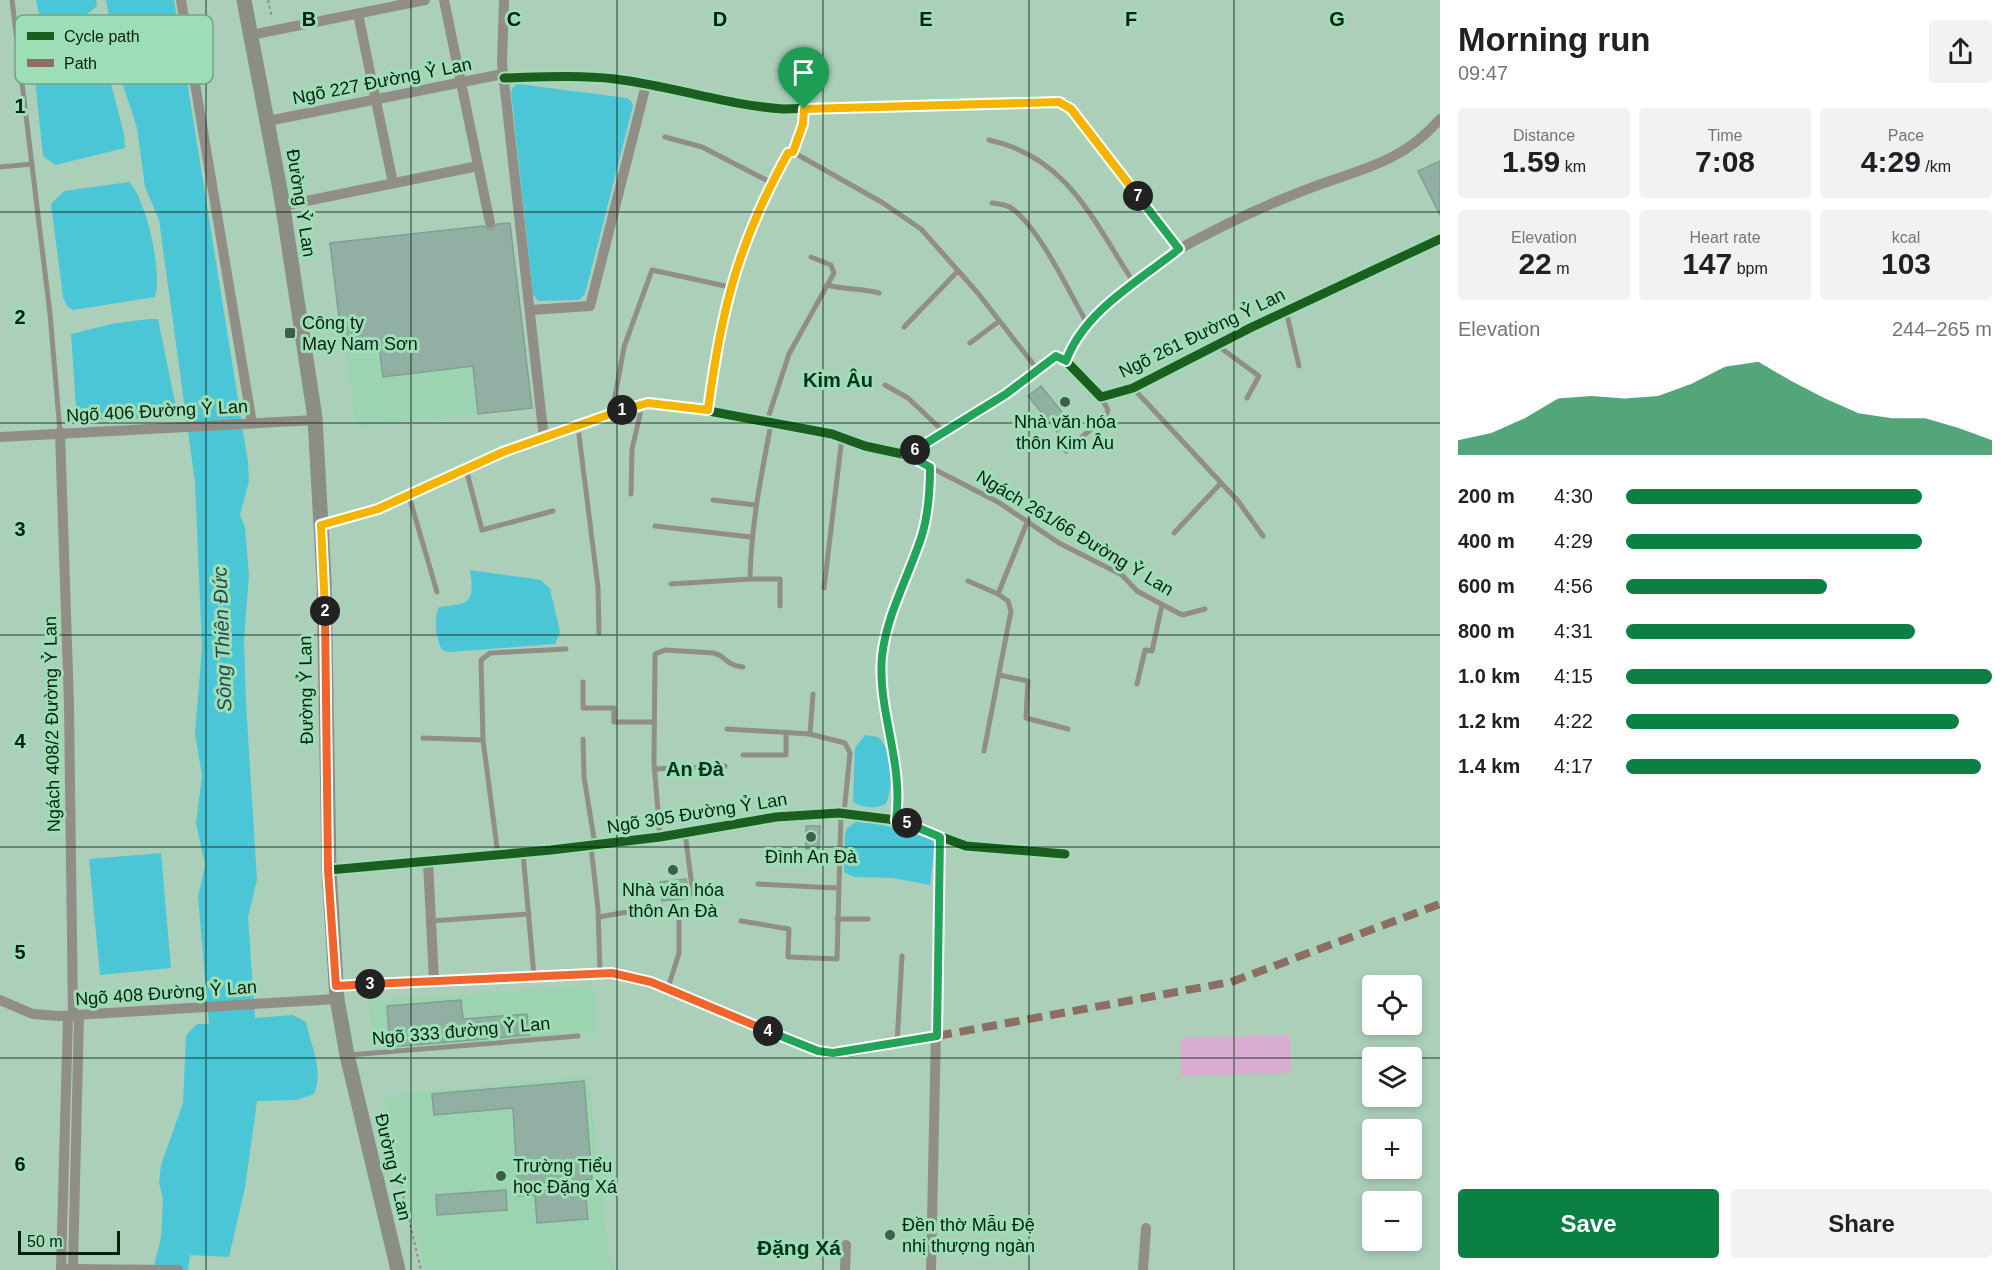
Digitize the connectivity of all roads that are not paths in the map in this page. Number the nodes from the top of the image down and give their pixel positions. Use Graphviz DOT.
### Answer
graph roads {
  1 [pos="12,0"];
  2 [pos="181,0"];
  3 [pos="244,0"];
  4 [pos="425,0"];
  5 [pos="444,0"];
  6 [pos="504,0"];
  7 [pos="358,14"];
  8 [pos="184,15"];
  9 [pos="15,25"];
  10 [pos="251,35"];
  11 [pos="504,76"];
  12 [pos="461,82"];
  13 [pos="22,84"];
  14 [pos="195,84"];
  15 [pos="646,85"];
  16 [pos="376,99"];
  17 [pos="804,109"];
  18 [pos="1440,119"];
  19 [pos="268,121"];
  20 [pos="665,137"];
  21 [pos="989,141"];
  22 [pos="793,152"];
  23 [pos="32,164"];
  24 [pos="478,166"];
  25 [pos="0,167"];
  26 [pos="770,182"];
  27 [pos="393,183"];
  28 [pos="992,203"];
  29 [pos="282,206"];
  30 [pos="490,223"];
  31 [pos="1440,239"];
  32 [pos="1179,249"];
  33 [pos="812,257"];
  34 [pos="958,271"];
  35 [pos="827,285"];
  36 [pos="1135,285"];
  37 [pos="730,287"];
  38 [pos="879,293"];
  39 [pos="530,310"];
  40 [pos="1286,311"];
  41 [pos="998,322"];
  42 [pos="1087,323"];
  43 [pos="904,327"];
  44 [pos="970,343"];
  45 [pos="1216,345"];
  46 [pos="1066,361"];
  47 [pos="1299,366"];
  48 [pos="1037,369"];
  49 [pos="885,385"];
  50 [pos="1133,388"];
  51 [pos="1101,397"];
  52 [pos="1247,398"];
  53 [pos="643,404"];
  54 [pos="708,410"];
  55 [pos="612,413"];
  56 [pos="315,420"];
  57 [pos="769,421"];
  58 [pos="252,423"];
  59 [pos="578,427"];
  60 [pos="60,432"];
  61 [pos="944,432"];
  62 [pos="0,437"];
  63 [pos="842,437"];
  64 [pos="544,439"];
  65 [pos="1066,451"];
  66 [pos="907,455"];
  67 [pos="930,467"];
  68 [pos="466,469"];
  69 [pos="1221,483"];
  70 [pos="631,494"];
  71 [pos="409,496"];
  72 [pos="713,500"];
  73 [pos="755,505"];
  74 [pos="553,511"];
  75 [pos="1028,520"];
  76 [pos="321,525"];
  77 [pos="655,526"];
  78 [pos="1174,533"];
  79 [pos="1263,536"];
  80 [pos="751,537"];
  81 [pos="750,579"];
  82 [pos="968,580"];
  83 [pos="671,585"];
  84 [pos="824,588"];
  85 [pos="437,592"];
  86 [pos="998,594"];
  87 [pos="1162,604"];
  88 [pos="780,606"];
  89 [pos="1205,609"];
  90 [pos="599,633"];
  91 [pos="566,649"];
  92 [pos="743,667"];
  93 [pos="999,675"];
  94 [pos="583,682"];
  95 [pos="1137,684"];
  96 [pos="813,694"];
  97 [pos="654,722"];
  98 [pos="727,729"];
  99 [pos="1068,729"];
  100 [pos="786,732"];
  101 [pos="810,734"];
  102 [pos="423,738"];
  103 [pos="583,739"];
  104 [pos="483,740"];
  105 [pos="984,751"];
  106 [pos="743,756"];
  107 [pos="725,766"];
  108 [pos="654,769"];
  109 [pos="842,813"];
  110 [pos="896,820"];
  111 [pos="686,833"];
  112 [pos="660,837"];
  113 [pos="940,837"];
  114 [pos="593,845"];
  115 [pos="523,853"];
  116 [pos="1065,854"];
  117 [pos="498,855"];
  118 [pos="428,861"];
  119 [pos="328,870"];
  120 [pos="758,884"];
  121 [pos="837,888"];
  122 [pos="693,894"];
  123 [pos="650,908"];
  124 [pos="679,911"];
  125 [pos="528,914"];
  126 [pos="598,917"];
  127 [pos="837,919"];
  128 [pos="868,919"];
  129 [pos="431,921"];
  130 [pos="741,921"];
  131 [pos="902,956"];
  132 [pos="600,973"];
  133 [pos="534,976"];
  134 [pos="434,981"];
  135 [pos="668,988"];
  136 [pos="337,992"];
  137 [pos="0,1000"];
  138 [pos="73,1016"];
  139 [pos="578,1036"];
  140 [pos="937,1036"];
  141 [pos="897,1043"];
  142 [pos="347,1056"];
  143 [pos="64,1142"];
  144 [pos="76,1142"];
  145 [pos="1146,1228"];
  146 [pos="846,1245"];
  147 [pos="70,1269"];
  148 [pos="61,1270"];
  149 [pos="147,1270"];
  150 [pos="178,1270"];
  151 [pos="398,1270"];
  152 [pos="845,1270"];
  153 [pos="931,1270"];
  154 [pos="1143,1270"];
  1 -- 9 [label="lane"];
  2 -- 8 [label="street"];
  3 -- 10 [label="main road, Đường Ỷ Lan"];
  4 -- 7 [label="street"];
  5 -- 12 [label="street"];
  6 -- 11 [label="street"];
  7 -- 10 [label="street"];
  7 -- 16 [label="street"];
  10 -- 19 [label="main road, Đường Ỷ Lan"];
  11 -- 12 [label="street, Ngõ 227 Đường Ỷ Lan"];
  11 -- 15 [label="street, Ngõ 227 Đường Ỷ Lan"];
  11 -- 39 [label="street"];
  12 -- 16 [label="street, Ngõ 227 Đường Ỷ Lan"];
  12 -- 24 [label="street"];
  13 -- 23 [label="lane"];
  14 -- 58 [label="street"];
  15 -- 17 [label="street, Ngõ 227 Đường Ỷ Lan"];
  15 -- 39 [label="street"];
  16 -- 19 [label="street, Ngõ 227 Đường Ỷ Lan"];
  16 -- 27 [label="street"];
  17 -- 22 [label="lane"];
  17 -- 32 [label="street, Ngõ 227 Đường Ỷ Lan"];
  18 -- 32 [label="street"];
  19 -- 29 [label="main road, Đường Ỷ Lan"];
  20 -- 26 [label="lane"];
  21 -- 36 [label="lane"];
  22 -- 26 [label="lane"];
  22 -- 34 [label="lane"];
  23 -- 25 [label="lane"];
  23 -- 60 [label="lane"];
  24 -- 27 [label="street"];
  24 -- 30 [label="street"];
  26 -- 37 [label="lane"];
  27 -- 29 [label="street"];
  28 -- 42 [label="lane"];
  29 -- 56 [label="main road, Đường Ỷ Lan"];
  31 -- 40 [label="street, Ngõ 261 Đường Ỷ Lan"];
  32 -- 36 [label="street"];
  33 -- 35 [label="lane"];
  34 -- 41 [label="lane"];
  34 -- 43 [label="lane"];
  35 -- 38 [label="lane"];
  35 -- 57 [label="lane"];
  36 -- 42 [label="street"];
  37 -- 54 [label="lane"];
  37 -- 55 [label="lane"];
  39 -- 64 [label="street"];
  40 -- 45 [label="street, Ngõ 261 Đường Ỷ Lan"];
  40 -- 47 [label="lane"];
  41 -- 44 [label="lane"];
  41 -- 48 [label="lane"];
  42 -- 46 [label="street"];
  45 -- 50 [label="street, Ngõ 261 Đường Ỷ Lan"];
  45 -- 52 [label="lane"];
  46 -- 48 [label="street"];
  46 -- 51 [label="street"];
  48 -- 61 [label="street"];
  49 -- 61 [label="lane"];
  50 -- 51 [label="street, Ngõ 261 Đường Ỷ Lan"];
  50 -- 69 [label="lane"];
  51 -- 65 [label="lane"];
  53 -- 54 [label="street"];
  53 -- 55 [label="street"];
  53 -- 70 [label="lane"];
  54 -- 57 [label="street"];
  55 -- 59 [label="street"];
  56 -- 58 [label="street, Ngõ 406 Đường Ỷ Lan"];
  56 -- 76 [label="main road, Đường Ỷ Lan"];
  57 -- 63 [label="street"];
  57 -- 73 [label="lane"];
  58 -- 60 [label="street, Ngõ 406 Đường Ỷ Lan"];
  59 -- 64 [label="street"];
  59 -- 90 [label="lane"];
  60 -- 62 [label="street, Ngõ 406 Đường Ỷ Lan"];
  60 -- 138 [label="street, Ngách 408/2 Đường Ỷ Lan"];
  61 -- 66 [label="street"];
  63 -- 66 [label="street"];
  63 -- 84 [label="lane"];
  64 -- 68 [label="street"];
  66 -- 67 [label="street"];
  67 -- 75 [label="lane, Ngách 261/66 Đường Ỷ Lan"];
  67 -- 110 [label="street"];
  68 -- 71 [label="street"];
  68 -- 74 [label="lane"];
  69 -- 78 [label="lane"];
  69 -- 79 [label="lane"];
  71 -- 76 [label="street"];
  71 -- 85 [label="lane"];
  72 -- 73 [label="lane"];
  73 -- 80 [label="lane"];
  75 -- 86 [label="lane"];
  75 -- 87 [label="lane, Ngách 261/66 Đường Ỷ Lan"];
  76 -- 119 [label="main road, Đường Ỷ Lan"];
  77 -- 80 [label="lane"];
  80 -- 81 [label="lane"];
  81 -- 83 [label="lane"];
  81 -- 88 [label="lane"];
  82 -- 86 [label="lane"];
  86 -- 93 [label="lane"];
  87 -- 89 [label="lane, Ngách 261/66 Đường Ỷ Lan"];
  87 -- 95 [label="lane"];
  91 -- 104 [label="lane"];
  92 -- 97 [label="lane"];
  93 -- 99 [label="lane"];
  93 -- 105 [label="lane"];
  94 -- 97 [label="lane"];
  96 -- 101 [label="lane"];
  97 -- 108 [label="lane"];
  98 -- 100 [label="lane"];
  100 -- 101 [label="lane"];
  100 -- 106 [label="lane"];
  101 -- 109 [label="lane"];
  102 -- 104 [label="lane"];
  103 -- 114 [label="lane"];
  104 -- 117 [label="lane"];
  107 -- 108 [label="lane"];
  108 -- 112 [label="lane"];
  109 -- 110 [label="street, Ngõ 305 Đường Ỷ Lan"];
  109 -- 111 [label="street, Ngõ 305 Đường Ỷ Lan"];
  109 -- 121 [label="lane"];
  110 -- 113 [label="street, Ngõ 305 Đường Ỷ Lan"];
  111 -- 112 [label="street, Ngõ 305 Đường Ỷ Lan"];
  111 -- 122 [label="lane"];
  112 -- 114 [label="street, Ngõ 305 Đường Ỷ Lan"];
  113 -- 116 [label="street, Ngõ 305 Đường Ỷ Lan"];
  113 -- 140 [label="street"];
  114 -- 115 [label="street, Ngõ 305 Đường Ỷ Lan"];
  114 -- 126 [label="lane"];
  115 -- 117 [label="street, Ngõ 305 Đường Ỷ Lan"];
  115 -- 125 [label="lane"];
  117 -- 118 [label="street, Ngõ 305 Đường Ỷ Lan"];
  118 -- 119 [label="street, Ngõ 305 Đường Ỷ Lan"];
  118 -- 129 [label="street"];
  119 -- 136 [label="main road, Đường Ỷ Lan"];
  120 -- 121 [label="lane"];
  121 -- 127 [label="lane"];
  123 -- 126 [label="lane"];
  124 -- 135 [label="lane"];
  125 -- 129 [label="lane"];
  125 -- 133 [label="lane"];
  126 -- 132 [label="lane"];
  127 -- 128 [label="lane"];
  127 -- 130 [label="lane"];
  129 -- 134 [label="street"];
  131 -- 141 [label="lane"];
  132 -- 133 [label="street, Ngõ 408 Đường Ỷ Lan"];
  132 -- 135 [label="street, Ngõ 408 Đường Ỷ Lan"];
  133 -- 134 [label="street, Ngõ 408 Đường Ỷ Lan"];
  134 -- 136 [label="street, Ngõ 408 Đường Ỷ Lan"];
  135 -- 141 [label="street, Ngõ 408 Đường Ỷ Lan"];
  136 -- 138 [label="street, Ngõ 408 Đường Ỷ Lan"];
  136 -- 142 [label="main road, Đường Ỷ Lan"];
  137 -- 138 [label="street, Ngõ 408 Đường Ỷ Lan"];
  138 -- 143 [label="street"];
  138 -- 144 [label="street"];
  139 -- 142 [label="lane, Ngõ 333 đường Ỷ Lan"];
  140 -- 141 [label="street, Ngõ 408 Đường Ỷ Lan"];
  140 -- 153 [label="street"];
  142 -- 151 [label="main road, Đường Ỷ Lan"];
  143 -- 144 [label="street"];
  143 -- 148 [label="street"];
  144 -- 147 [label="street"];
  145 -- 154 [label="street"];
  146 -- 152 [label="street"];
  147 -- 149 [label="street"];
  149 -- 150 [label="street"];
}
